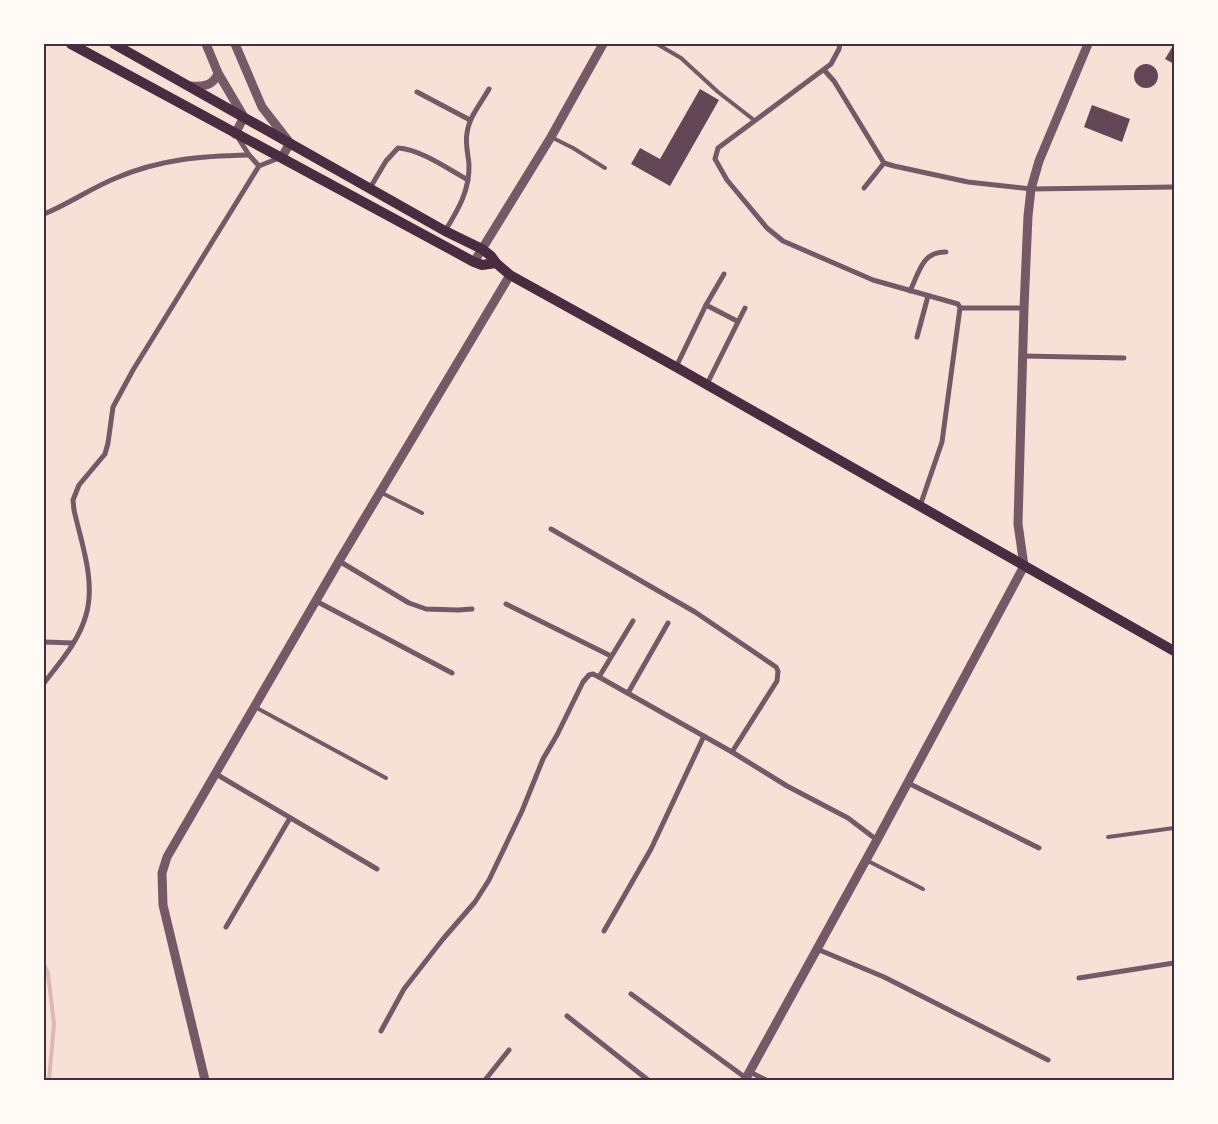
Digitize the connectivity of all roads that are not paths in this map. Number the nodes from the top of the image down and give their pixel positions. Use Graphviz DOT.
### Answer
graph roads {
  1 [pos="71,44"];
  2 [pos="114,44"];
  3 [pos="206,44"];
  4 [pos="235,44"];
  5 [pos="602,44"];
  6 [pos="657,44"];
  7 [pos="840,44"];
  8 [pos="1088,44"];
  9 [pos="824,70"];
  10 [pos="218,73"];
  11 [pos="189,86"];
  12 [pos="489,89"];
  13 [pos="417,92"];
  14 [pos="244,117"];
  15 [pos="470,120"];
  16 [pos="754,120"];
  17 [pos="235,134"];
  18 [pos="551,137"];
  19 [pos="290,143"];
  20 [pos="249,155"];
  21 [pos="282,157"];
  22 [pos="884,163"];
  23 [pos="258,166"];
  24 [pos="604,168"];
  25 [pos="468,180"];
  26 [pos="1174,187"];
  27 [pos="370,188"];
  28 [pos="864,188"];
  29 [pos="1031,189"];
  30 [pos="44,214"];
  31 [pos="445,231"];
  32 [pos="482,249"];
  33 [pos="946,252"];
  34 [pos="474,262"];
  35 [pos="496,264"];
  36 [pos="724,274"];
  37 [pos="510,275"];
  38 [pos="910,291"];
  39 [pos="928,296"];
  40 [pos="706,304"];
  41 [pos="745,308"];
  42 [pos="960,308"];
  43 [pos="1024,308"];
  44 [pos="737,321"];
  45 [pos="917,337"];
  46 [pos="1023,356"];
  47 [pos="1124,358"];
  48 [pos="676,367"];
  49 [pos="707,384"];
  50 [pos="380,492"];
  51 [pos="920,506"];
  52 [pos="422,513"];
  53 [pos="551,529"];
  54 [pos="339,561"];
  55 [pos="1024,566"];
  56 [pos="316,602"];
  57 [pos="506,604"];
  58 [pos="472,609"];
  59 [pos="633,621"];
  60 [pos="668,623"];
  61 [pos="44,642"];
  62 [pos="73,643"];
  63 [pos="1174,651"];
  64 [pos="612,656"];
  65 [pos="452,673"];
  66 [pos="599,677"];
  67 [pos="44,683"];
  68 [pos="628,694"];
  69 [pos="254,707"];
  70 [pos="704,736"];
  71 [pos="732,752"];
  72 [pos="216,774"];
  73 [pos="386,778"];
  74 [pos="908,782"];
  75 [pos="290,818"];
  76 [pos="1174,828"];
  77 [pos="1108,837"];
  78 [pos="877,840"];
  79 [pos="1039,848"];
  80 [pos="866,860"];
  81 [pos="377,869"];
  82 [pos="923,889"];
  83 [pos="226,927"];
  84 [pos="604,931"];
  85 [pos="817,949"];
  86 [pos="1174,963"];
  87 [pos="1079,978"];
  88 [pos="631,994"];
  89 [pos="567,1016"];
  90 [pos="381,1031"];
  91 [pos="509,1050"];
  92 [pos="1048,1060"];
  93 [pos="747,1077"];
  94 [pos="205,1080"];
  95 [pos="485,1080"];
  96 [pos="648,1080"];
  97 [pos="766,1080"];
  1 -- 17 [label="main road"];
  2 -- 11 [label="main road"];
  3 -- 10 [label="street"];
  4 -- 19 [label="street"];
  5 -- 18 [label="street"];
  6 -- 16 [label="lane"];
  7 -- 9 [label="street"];
  8 -- 29 [label="street"];
  9 -- 16 [label="street"];
  9 -- 22 [label="street"];
  10 -- 11 [label="street"];
  10 -- 14 [label="street"];
  11 -- 14 [label="main road"];
  12 -- 15 [label="street"];
  13 -- 15 [label="street"];
  14 -- 17 [label="street"];
  14 -- 19 [label="main road"];
  15 -- 25 [label="street"];
  16 -- 38 [label="street"];
  17 -- 20 [label="street"];
  17 -- 21 [label="main road"];
  18 -- 24 [label="lane"];
  18 -- 32 [label="street"];
  19 -- 21 [label="street"];
  19 -- 27 [label="main road"];
  20 -- 23 [label="street"];
  20 -- 30 [label="street"];
  21 -- 23 [label="street"];
  21 -- 34 [label="main road"];
  22 -- 28 [label="street"];
  22 -- 29 [label="street"];
  23 -- 62 [label="street"];
  25 -- 27 [label="street"];
  25 -- 31 [label="street"];
  26 -- 29 [label="street"];
  27 -- 31 [label="main road"];
  29 -- 43 [label="street"];
  31 -- 32 [label="main road"];
  32 -- 34 [label="street"];
  32 -- 35 [label="main road"];
  33 -- 38 [label="street"];
  34 -- 35 [label="main road"];
  35 -- 37 [label="main road"];
  36 -- 40 [label="street"];
  37 -- 48 [label="main road"];
  37 -- 50 [label="street"];
  38 -- 39 [label="street"];
  39 -- 42 [label="street"];
  39 -- 45 [label="street"];
  40 -- 44 [label="street"];
  40 -- 48 [label="street"];
  41 -- 44 [label="street"];
  42 -- 43 [label="street"];
  42 -- 51 [label="street"];
  43 -- 46 [label="street"];
  44 -- 49 [label="street"];
  46 -- 47 [label="street"];
  46 -- 55 [label="street"];
  48 -- 49 [label="main road"];
  49 -- 51 [label="main road"];
  50 -- 52 [label="lane"];
  50 -- 54 [label="street"];
  51 -- 55 [label="main road"];
  53 -- 71 [label="street"];
  54 -- 56 [label="street"];
  54 -- 58 [label="street"];
  55 -- 63 [label="main road"];
  55 -- 74 [label="street"];
  56 -- 65 [label="street"];
  56 -- 69 [label="street"];
  57 -- 64 [label="street"];
  59 -- 64 [label="street"];
  60 -- 68 [label="street"];
  61 -- 62 [label="street"];
  62 -- 67 [label="street"];
  64 -- 66 [label="street"];
  66 -- 68 [label="street"];
  66 -- 90 [label="street"];
  68 -- 70 [label="street"];
  69 -- 72 [label="street"];
  69 -- 73 [label="lane"];
  70 -- 71 [label="street"];
  70 -- 84 [label="street"];
  71 -- 78 [label="street"];
  72 -- 75 [label="street"];
  72 -- 94 [label="street"];
  74 -- 78 [label="street"];
  74 -- 79 [label="street"];
  75 -- 81 [label="street"];
  75 -- 83 [label="street"];
  76 -- 77 [label="lane"];
  78 -- 80 [label="street"];
  80 -- 82 [label="lane"];
  80 -- 85 [label="street"];
  85 -- 92 [label="street"];
  85 -- 93 [label="street"];
  86 -- 87 [label="street"];
  88 -- 93 [label="street"];
  89 -- 96 [label="street"];
  91 -- 95 [label="street"];
  93 -- 97 [label="street"];
}
